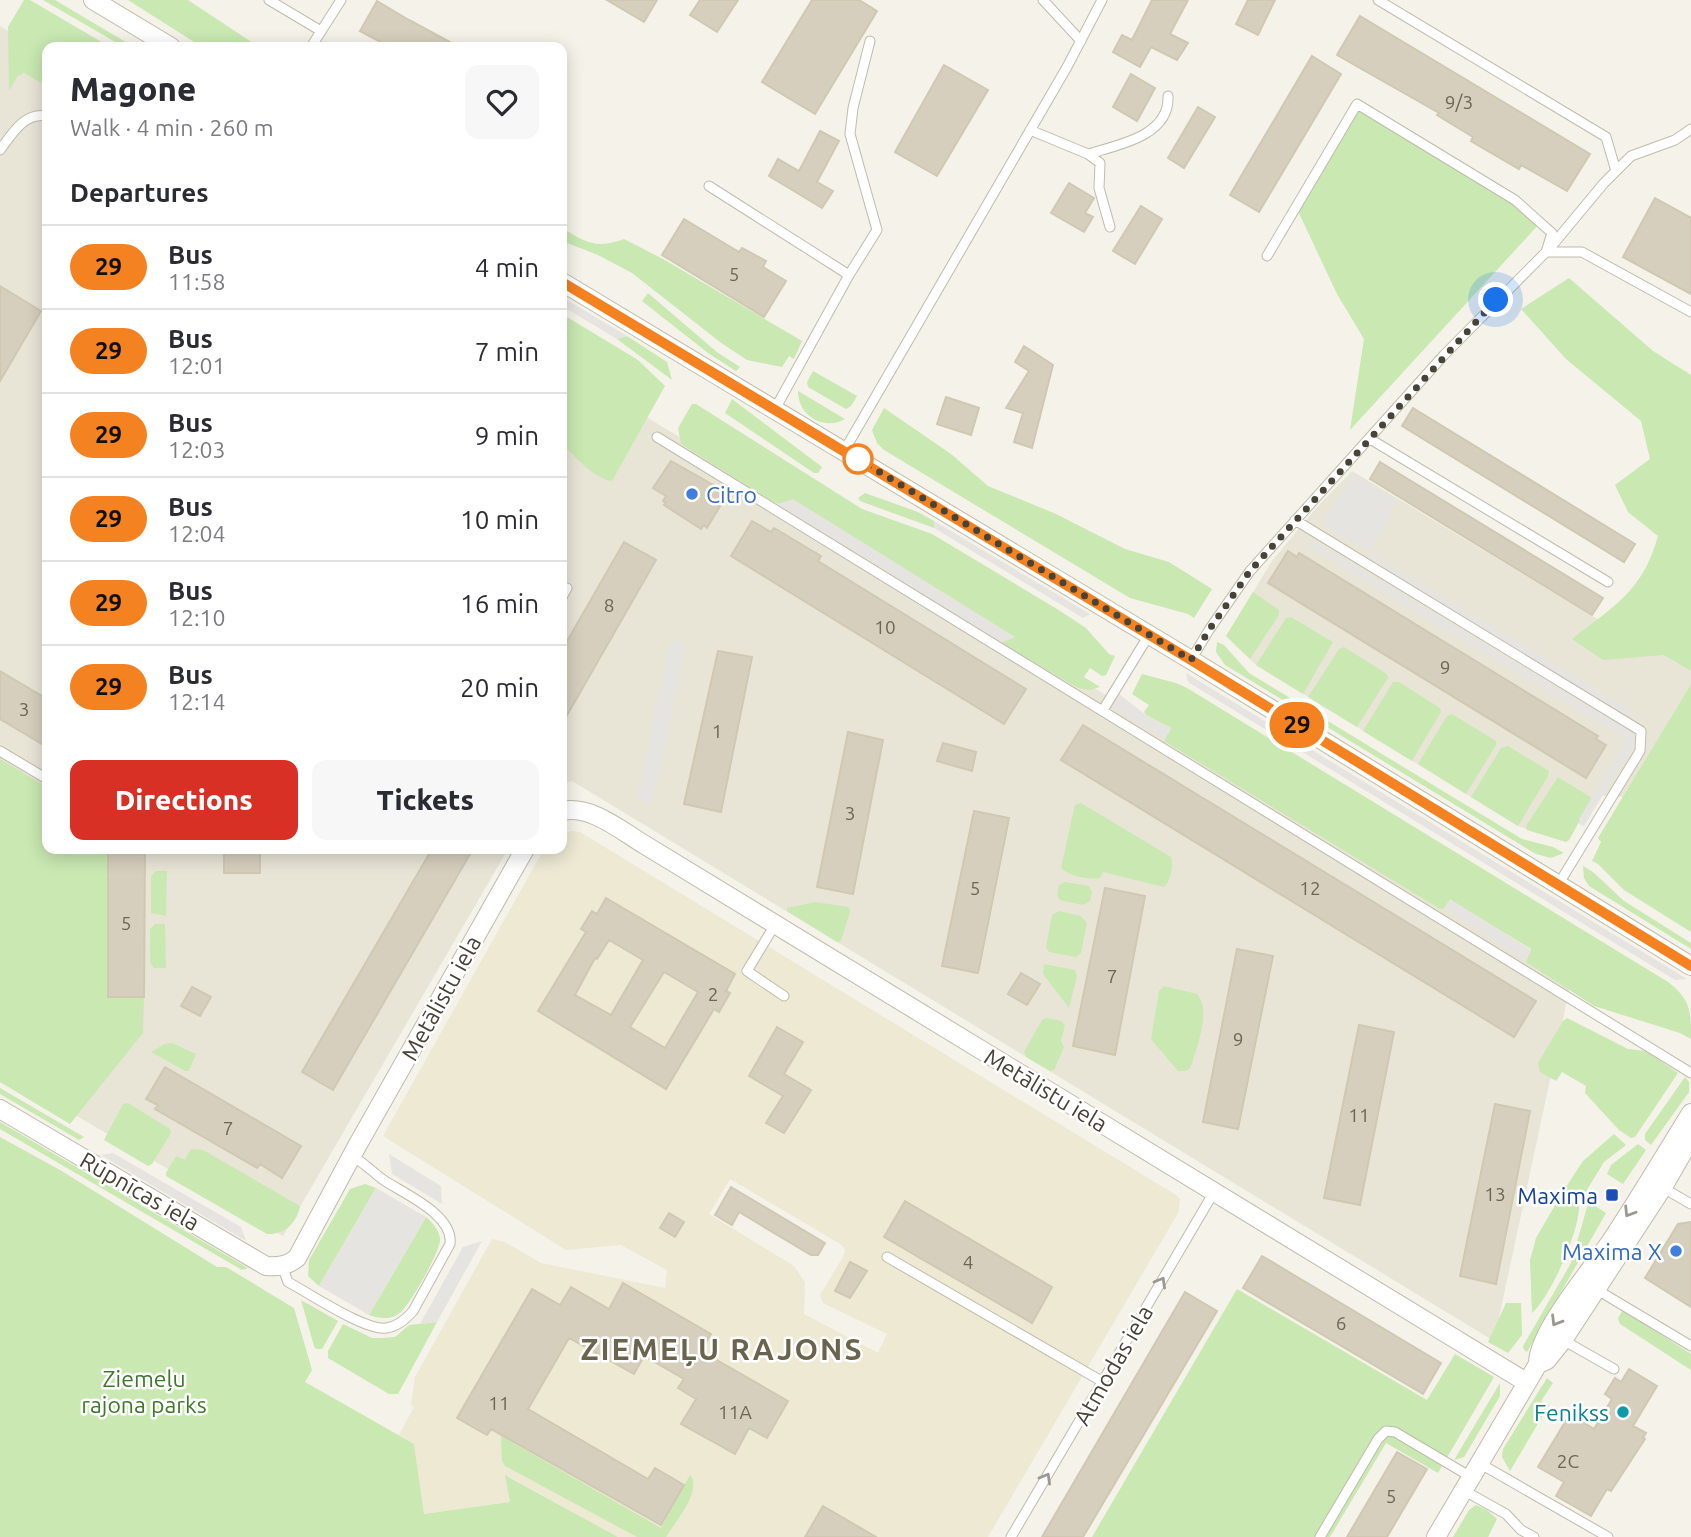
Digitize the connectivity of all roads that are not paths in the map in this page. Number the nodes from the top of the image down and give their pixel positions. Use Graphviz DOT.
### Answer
graph roads {
  1 [pos="93,0"];
  2 [pos="269,0"];
  3 [pos="341,0"];
  4 [pos="1043,0"];
  5 [pos="1102,0"];
  6 [pos="1378,0"];
  7 [pos="321,31"];
  8 [pos="870,41"];
  9 [pos="1081,41"];
  10 [pos="163,42"];
  11 [pos="314,42"];
  12 [pos="1168,96"];
  13 [pos="42,116"];
  14 [pos="1691,129"];
  15 [pos="1030,130"];
  16 [pos="0,150"];
  17 [pos="1088,154"];
  18 [pos="1616,171"];
  19 [pos="709,186"];
  20 [pos="1110,227"];
  21 [pos="1546,252"];
  22 [pos="1267,256"];
  23 [pos="849,275"];
  24 [pos="567,285"];
  25 [pos="1691,312"];
  26 [pos="775,409"];
  27 [pos="657,437"];
  28 [pos="1370,439"];
  29 [pos="845,451"];
  30 [pos="1295,520"];
  31 [pos="1608,582"];
  32 [pos="1149,635"];
  33 [pos="1191,660"];
  34 [pos="1103,710"];
  35 [pos="0,751"];
  36 [pos="42,776"];
  37 [pos="567,811"];
  38 [pos="522,854"];
  39 [pos="1558,885"];
  40 [pos="776,923"];
  41 [pos="1691,966"];
  42 [pos="784,996"];
  43 [pos="1691,1073"];
  44 [pos="0,1109"];
  45 [pos="1691,1113"];
  46 [pos="1691,1138"];
  47 [pos="354,1151"];
  48 [pos="1656,1184"];
  49 [pos="1214,1192"];
  50 [pos="1691,1204"];
  51 [pos="887,1257"];
  52 [pos="282,1266"];
  53 [pos="1581,1280"];
  54 [pos="1597,1290"];
  55 [pos="1563,1340"];
  56 [pos="1691,1346"];
  57 [pos="1538,1364"];
  58 [pos="1614,1369"];
  59 [pos="1103,1382"];
  60 [pos="1526,1382"];
  61 [pos="1471,1477"];
  62 [pos="1011,1537"];
  63 [pos="1320,1537"];
  64 [pos="1436,1537"];
  65 [pos="1534,1537"];
  66 [pos="1608,1537"];
  1 -- 10 [label="street"];
  2 -- 7 [label="lane"];
  3 -- 7 [label="lane"];
  4 -- 9 [label="lane"];
  5 -- 9 [label="lane"];
  6 -- 18 [label="lane"];
  7 -- 11 [label="lane"];
  8 -- 23 [label="lane"];
  9 -- 15 [label="lane"];
  12 -- 17 [label="lane"];
  13 -- 16 [label="lane"];
  14 -- 18 [label="lane"];
  15 -- 17 [label="lane"];
  15 -- 29 [label="lane"];
  17 -- 20 [label="lane"];
  18 -- 21 [label="lane"];
  19 -- 23 [label="lane"];
  21 -- 22 [label="lane"];
  21 -- 25 [label="lane"];
  21 -- 28 [label="lane"];
  23 -- 26 [label="lane"];
  24 -- 26 [label="street"];
  26 -- 29 [label="street"];
  27 -- 34 [label="lane"];
  28 -- 30 [label="lane"];
  28 -- 31 [label="lane"];
  29 -- 32 [label="street"];
  30 -- 33 [label="lane"];
  30 -- 39 [label="lane"];
  32 -- 33 [label="street"];
  32 -- 34 [label="lane"];
  33 -- 39 [label="street"];
  34 -- 43 [label="lane"];
  35 -- 36 [label="lane"];
  37 -- 40 [label="street, Metālistu iela"];
  38 -- 47 [label="street, Metālistu iela"];
  39 -- 41 [label="street"];
  40 -- 42 [label="lane"];
  40 -- 49 [label="street, Metālistu iela"];
  44 -- 52 [label="street, Rūpnīcas iela"];
  45 -- 48 [label="street"];
  46 -- 48 [label="street"];
  47 -- 52 [label="street, Metālistu iela"];
  47 -- 52 [label="lane"];
  48 -- 50 [label="lane"];
  48 -- 53 [label="street, one-way"];
  48 -- 54 [label="street"];
  59 -- 49 [label="lane, Atmodas iela, one-way"];
  49 -- 60 [label="street, Metālistu iela"];
  51 -- 59 [label="lane"];
  53 -- 54 [label="lane"];
  53 -- 57 [label="street, one-way"];
  54 -- 55 [label="street"];
  54 -- 56 [label="lane"];
  55 -- 57 [label="street"];
  55 -- 58 [label="lane"];
  57 -- 60 [label="street"];
  62 -- 59 [label="lane, Atmodas iela, one-way"];
  60 -- 61 [label="street"];
  61 -- 63 [label="lane"];
  61 -- 64 [label="street"];
  61 -- 65 [label="lane"];
  61 -- 66 [label="lane"];
}
